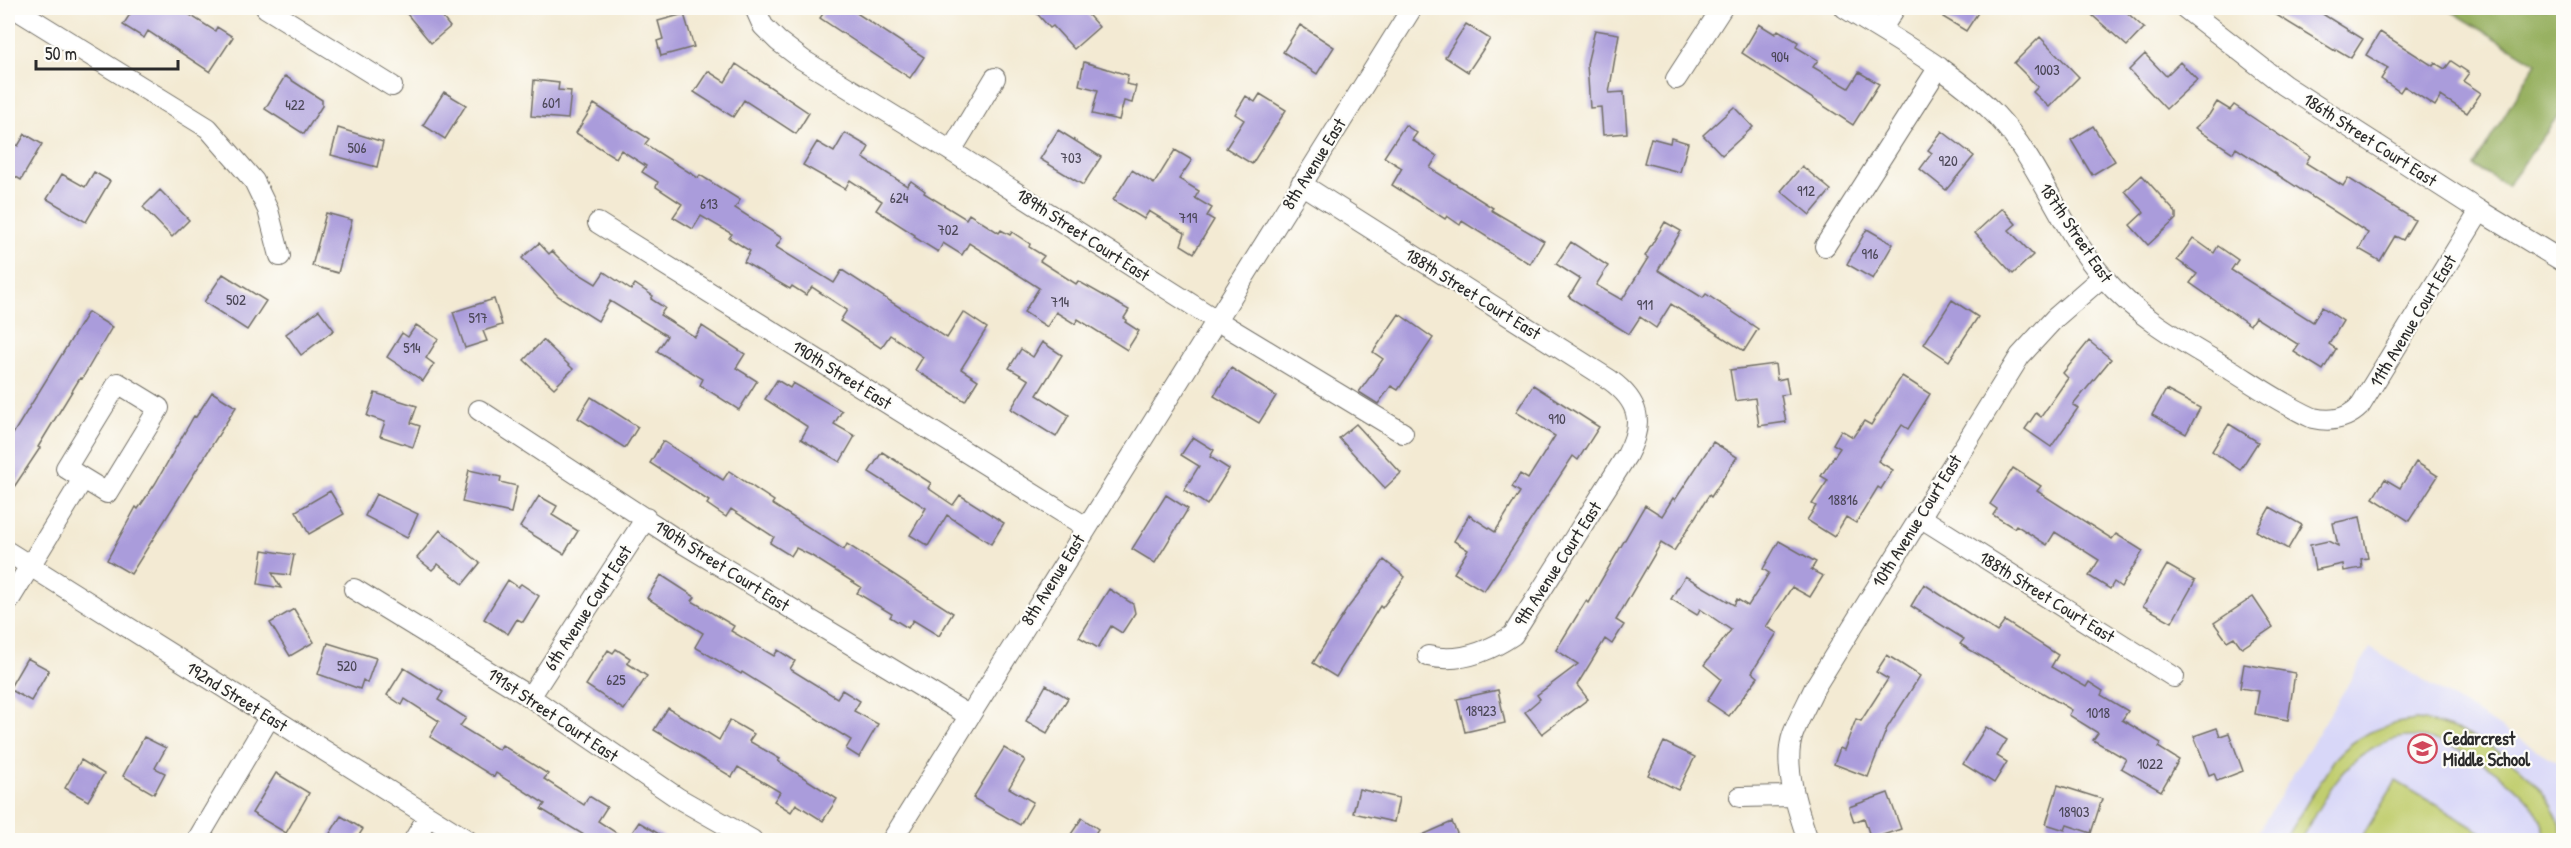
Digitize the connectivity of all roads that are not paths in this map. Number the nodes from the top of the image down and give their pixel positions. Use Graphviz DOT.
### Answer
graph roads {
  1 [pos="14,8"];
  2 [pos="266,8"];
  3 [pos="755,8"];
  4 [pos="1412,8"];
  5 [pos="1722,8"];
  6 [pos="1845,8"];
  7 [pos="1895,8"];
  8 [pos="2185,8"];
  9 [pos="1881,30"];
  10 [pos="1939,67"];
  11 [pos="995,78"];
  12 [pos="1676,79"];
  13 [pos="392,86"];
  14 [pos="951,151"];
  15 [pos="1301,184"];
  16 [pos="2480,211"];
  17 [pos="598,223"];
  18 [pos="1825,246"];
  19 [pos="280,256"];
  20 [pos="2564,262"];
  21 [pos="2102,277"];
  22 [pos="1216,320"];
  23 [pos="479,410"];
  24 [pos="1636,412"];
  25 [pos="2336,419"];
  26 [pos="1403,433"];
  27 [pos="83,479"];
  28 [pos="1920,517"];
  29 [pos="645,518"];
  30 [pos="1086,527"];
  31 [pos="8,552"];
  32 [pos="29,566"];
  33 [pos="354,589"];
  34 [pos="8,602"];
  35 [pos="1428,656"];
  36 [pos="2174,677"];
  37 [pos="530,697"];
  38 [pos="968,715"];
  39 [pos="269,718"];
  40 [pos="1793,796"];
  41 [pos="1740,798"];
  42 [pos="428,816"];
  43 [pos="197,840"];
  44 [pos="414,840"];
  45 [pos="467,840"];
  46 [pos="752,840"];
  47 [pos="892,840"];
  48 [pos="1808,840"];
  1 -- 19 [label="street"];
  2 -- 13 [label="street"];
  3 -- 14 [label="street, 189th Street Court East"];
  4 -- 15 [label="street, 8th Avenue East"];
  5 -- 12 [label="street"];
  6 -- 9 [label="street, 187th Street East"];
  7 -- 9 [label="street"];
  8 -- 16 [label="street, 186th Street Court East"];
  9 -- 10 [label="street, 187th Street East"];
  10 -- 18 [label="street"];
  10 -- 21 [label="street, 187th Street East"];
  11 -- 14 [label="street"];
  14 -- 22 [label="street, 189th Street Court East"];
  15 -- 22 [label="street, 8th Avenue East"];
  15 -- 24 [label="street, 188th Street Court East"];
  16 -- 20 [label="street, 186th Street Court East"];
  16 -- 25 [label="street, 11th Avenue Court East"];
  17 -- 30 [label="street, 190th Street East"];
  21 -- 25 [label="street, 187th Street East"];
  21 -- 28 [label="street, 10th Avenue Court East"];
  22 -- 26 [label="street"];
  22 -- 30 [label="street, 8th Avenue East"];
  23 -- 29 [label="street, 190th Street Court East"];
  24 -- 35 [label="street, 9th Avenue Court East"];
  27 -- 27 [label="street"];
  27 -- 32 [label="street"];
  28 -- 36 [label="street, 188th Street Court East"];
  28 -- 40 [label="street, 10th Avenue Court East"];
  29 -- 37 [label="street, 6th Avenue Court East"];
  29 -- 38 [label="street, 190th Street Court East"];
  30 -- 38 [label="street, 8th Avenue East"];
  31 -- 32 [label="street, 192nd Street East"];
  32 -- 34 [label="street"];
  32 -- 39 [label="street, 192nd Street East"];
  33 -- 37 [label="street, 191st Street Court East"];
  37 -- 46 [label="street, 191st Street Court East"];
  38 -- 47 [label="street, 8th Avenue East"];
  39 -- 42 [label="street, 192nd Street East"];
  39 -- 43 [label="street"];
  40 -- 41 [label="street"];
  40 -- 48 [label="street, 10th Avenue Court East"];
  42 -- 44 [label="street"];
  42 -- 45 [label="street, 192nd Street East"];
}
